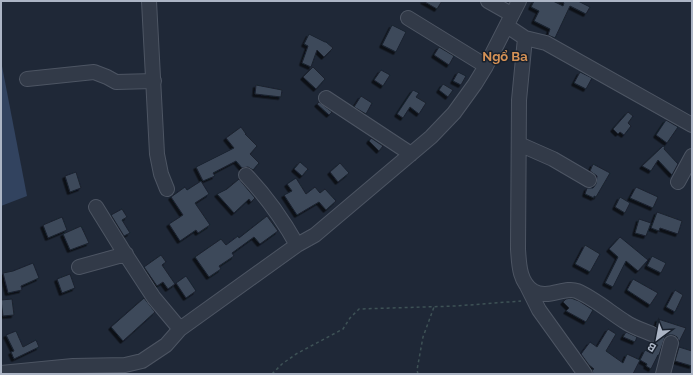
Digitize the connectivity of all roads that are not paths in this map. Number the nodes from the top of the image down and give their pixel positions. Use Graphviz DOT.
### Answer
graph roads {
  1 [pos="149,1"];
  2 [pos="488,1"];
  3 [pos="519,1"];
  4 [pos="408,18"];
  5 [pos="509,20"];
  6 [pos="525,38"];
  7 [pos="486,66"];
  8 [pos="27,79"];
  9 [pos="154,81"];
  10 [pos="326,98"];
  11 [pos="692,125"];
  12 [pos="519,144"];
  13 [pos="411,154"];
  14 [pos="692,156"];
  15 [pos="246,175"];
  16 [pos="589,180"];
  17 [pos="678,182"];
  18 [pos="166,189"];
  19 [pos="96,207"];
  20 [pos="297,245"];
  21 [pos="126,254"];
  22 [pos="79,268"];
  23 [pos="525,282"];
  24 [pos="180,329"];
  25 [pos="652,334"];
  26 [pos="671,344"];
  27 [pos="1,373"];
  28 [pos="585,374"];
  29 [pos="663,374"];
  1 -- 9 [label="street"];
  2 -- 5 [label="street"];
  3 -- 5 [label="street"];
  4 -- 7 [label="street"];
  5 -- 6 [label="street"];
  5 -- 7 [label="street"];
  6 -- 11 [label="street"];
  6 -- 12 [label="street"];
  7 -- 13 [label="street"];
  8 -- 9 [label="street"];
  9 -- 18 [label="street"];
  10 -- 13 [label="street"];
  12 -- 16 [label="street"];
  12 -- 23 [label="street"];
  13 -- 20 [label="street"];
  14 -- 17 [label="street"];
  15 -- 20 [label="street"];
  19 -- 21 [label="street"];
  20 -- 24 [label="street"];
  21 -- 22 [label="street"];
  21 -- 24 [label="street"];
  23 -- 25 [label="street"];
  23 -- 28 [label="street"];
  24 -- 27 [label="street"];
  26 -- 29 [label="street"];
}
